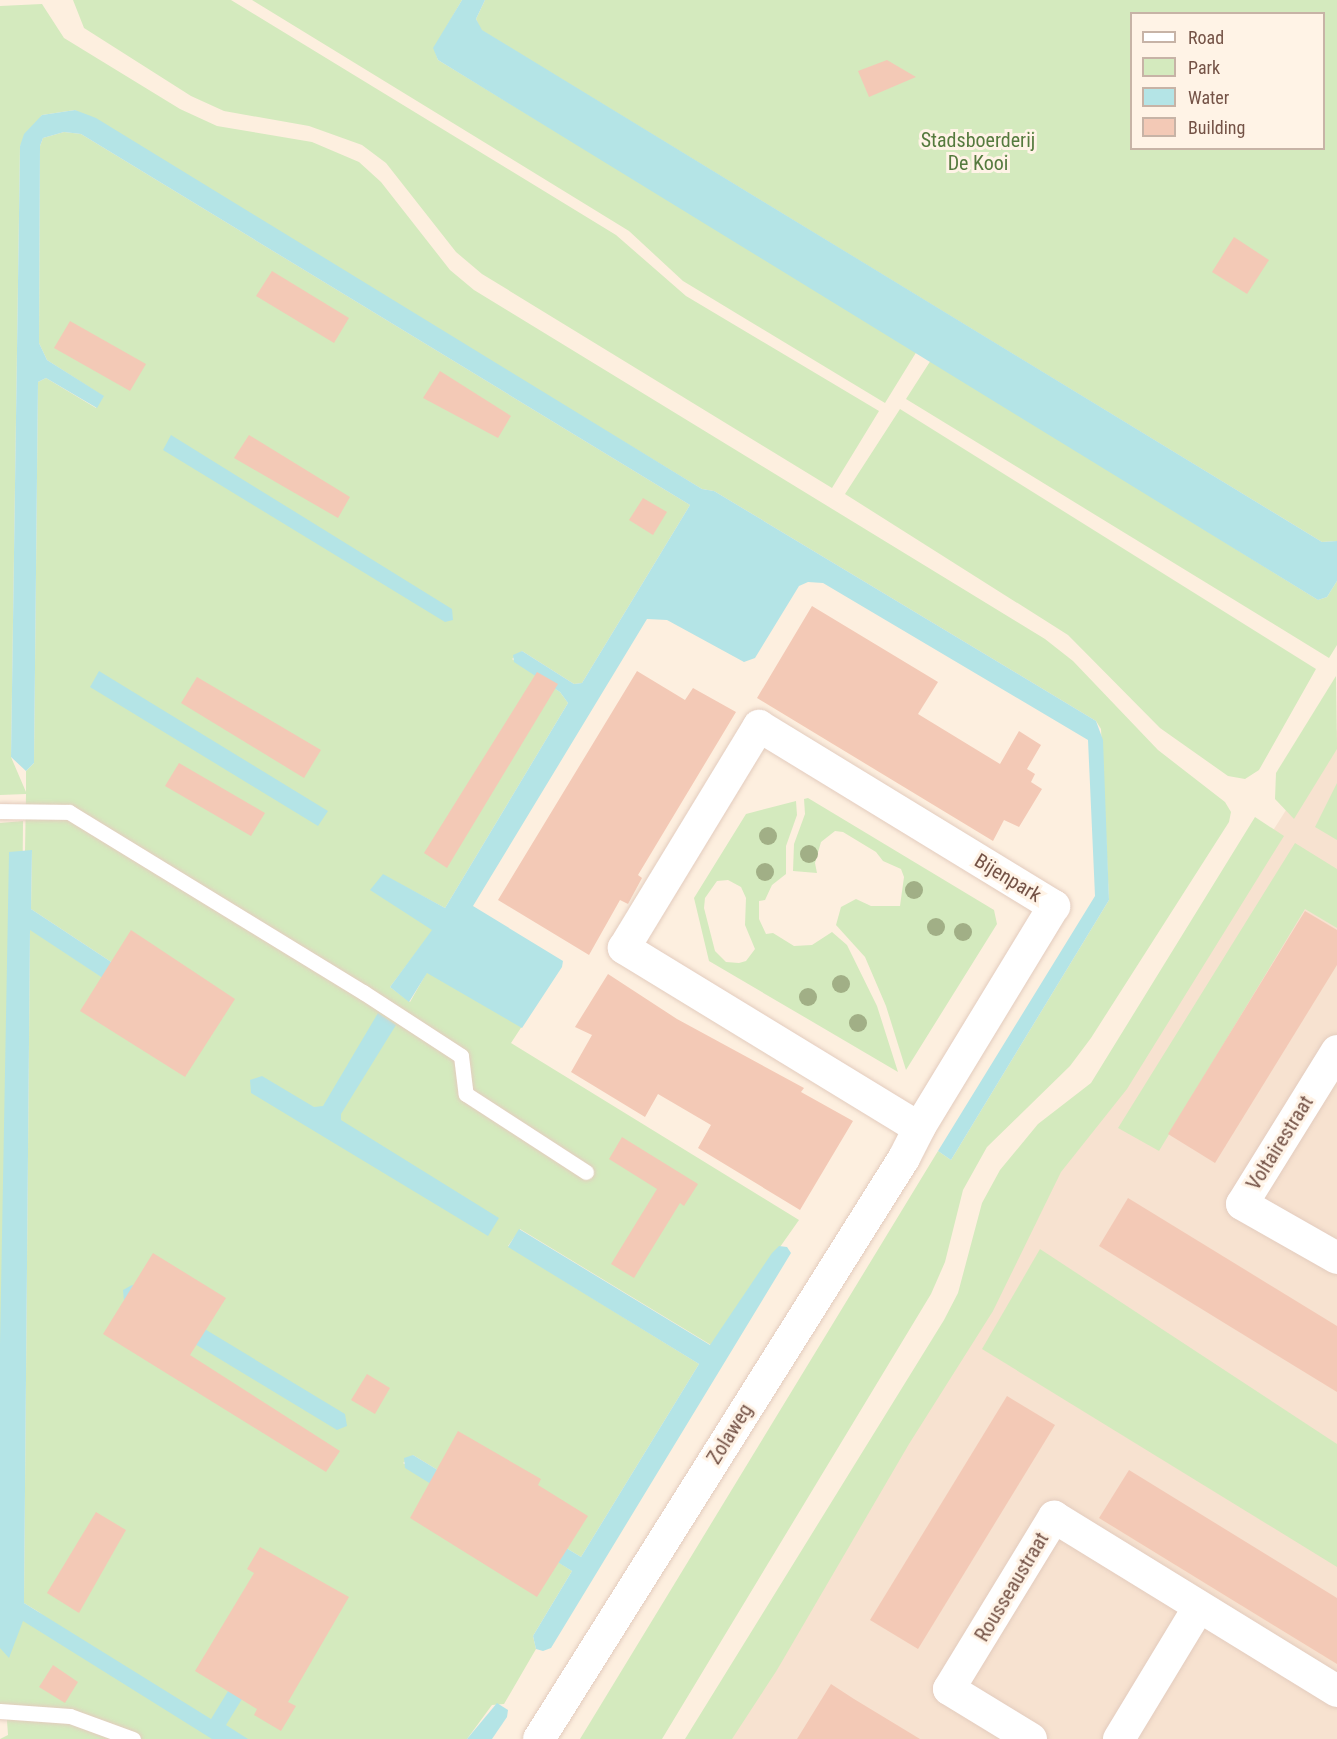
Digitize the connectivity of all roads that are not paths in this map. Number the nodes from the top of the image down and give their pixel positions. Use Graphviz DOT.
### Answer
graph roads {
  1 [pos="0,811"];
  2 [pos="1337,1051"];
  3 [pos="919,1128"];
  4 [pos="586,1172"];
  5 [pos="1337,1258"];
  6 [pos="1199,1607"];
  7 [pos="1337,1691"];
  8 [pos="0,1711"];
  9 [pos="133,1739"];
  10 [pos="539,1739"];
  11 [pos="1031,1739"];
  12 [pos="1119,1739"];
  1 -- 4 [label="lane"];
  2 -- 5 [label="street, Voltairestraat"];
  3 -- 3 [label="street, Bijenpark"];
  3 -- 10 [label="street, Zolaweg"];
  6 -- 7 [label="street, Rousseaustraat"];
  6 -- 11 [label="street, Rousseaustraat"];
  6 -- 12 [label="street"];
  8 -- 9 [label="lane"];
}
